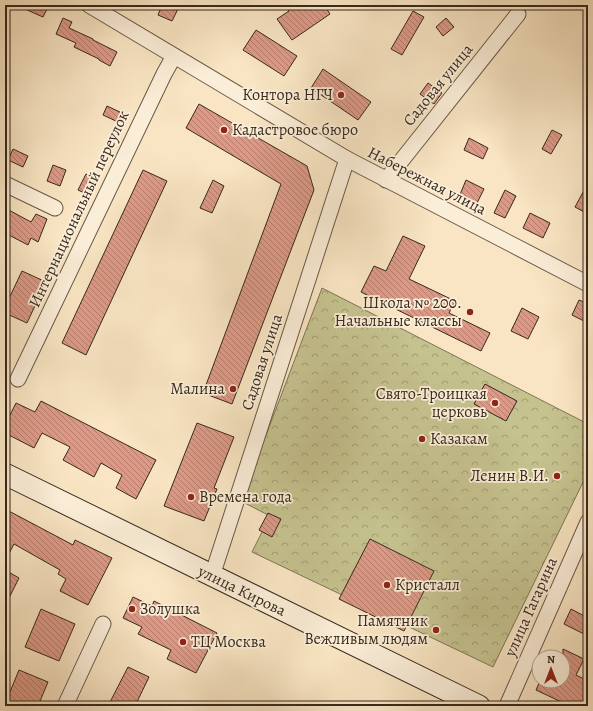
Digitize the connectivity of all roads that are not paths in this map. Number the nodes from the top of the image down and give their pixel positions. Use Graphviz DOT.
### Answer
graph roads {
  1 [pos="89,5"];
  2 [pos="518,14"];
  3 [pos="174,56"];
  4 [pos="347,159"];
  5 [pos="386,180"];
  6 [pos="5,184"];
  7 [pos="55,208"];
  8 [pos="588,284"];
  9 [pos="18,379"];
  10 [pos="5,474"];
  11 [pos="588,522"];
  12 [pos="212,576"];
  13 [pos="103,624"];
  14 [pos="65,706"];
  15 [pos="479,706"];
  16 [pos="507,706"];
  1 -- 3 [label="street, Набережная улица"];
  2 -- 5 [label="street, Садовая улица"];
  3 -- 4 [label="street, Набережная улица"];
  3 -- 9 [label="street, Интернациональный переулок"];
  4 -- 5 [label="street, Набережная улица"];
  4 -- 12 [label="street, Садовая улица"];
  5 -- 8 [label="street, Набережная улица"];
  6 -- 7 [label="street"];
  10 -- 12 [label="main road, улица Кирова"];
  11 -- 16 [label="street, улица Гагарина"];
  12 -- 15 [label="main road, улица Кирова"];
  13 -- 14 [label="street"];
}
